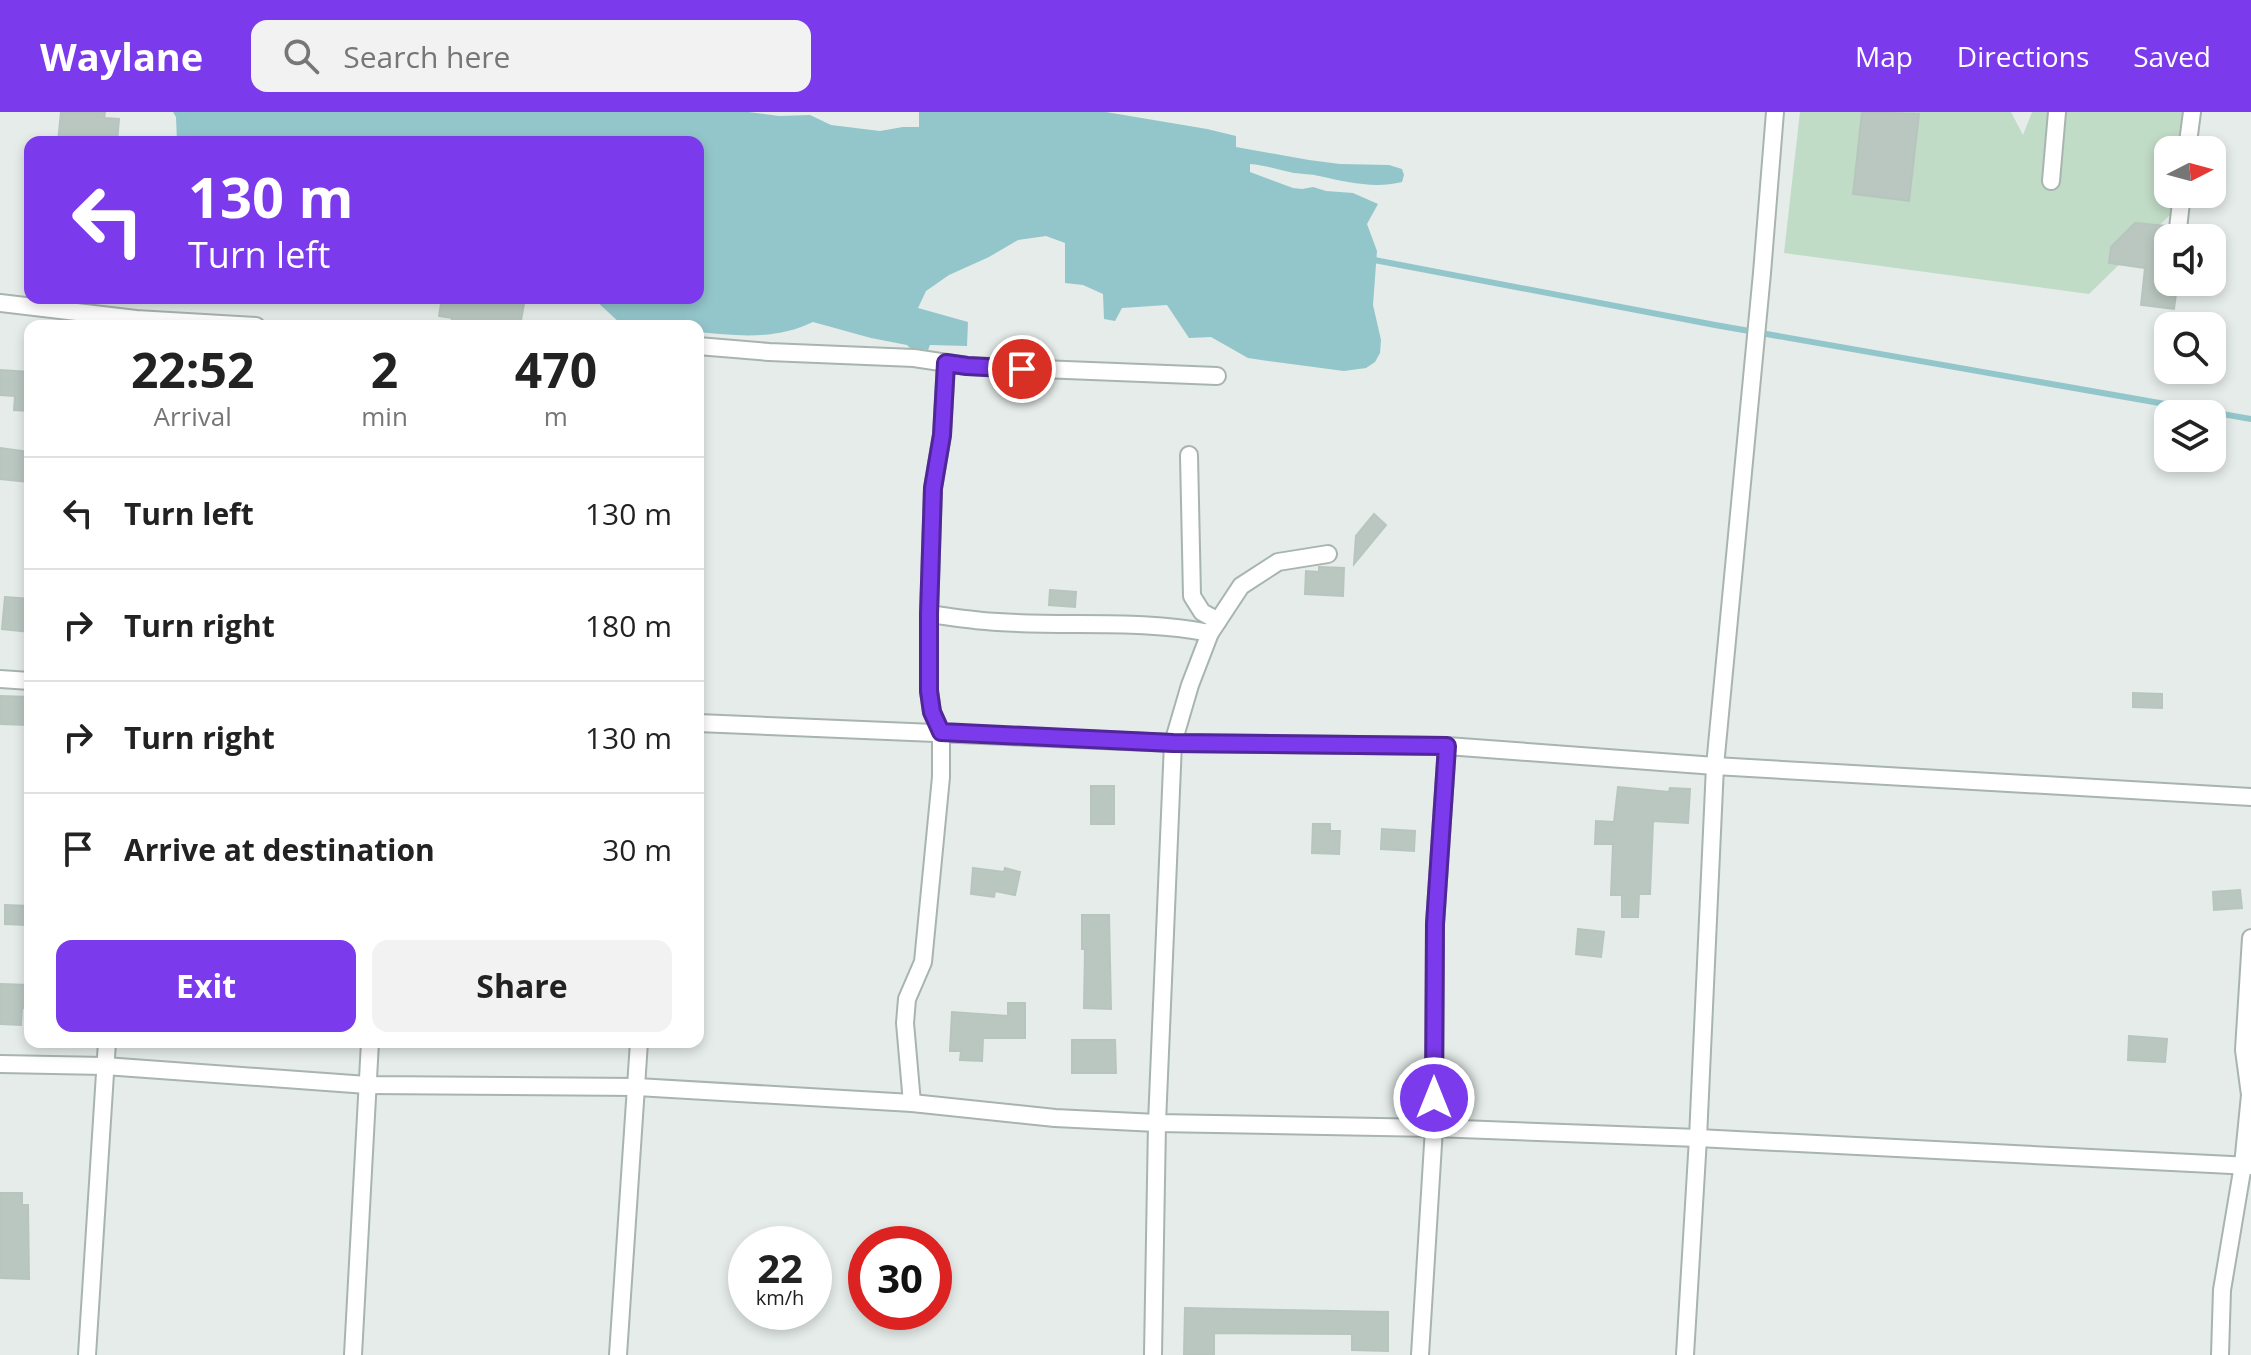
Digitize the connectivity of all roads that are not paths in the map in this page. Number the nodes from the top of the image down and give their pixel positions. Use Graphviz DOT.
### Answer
graph roads {
  1 [pos="1775,112"];
  2 [pos="2057,112"];
  3 [pos="2192,112"];
  4 [pos="2189,136"];
  5 [pos="2051,181"];
  6 [pos="0,303"];
  7 [pos="122,320"];
  8 [pos="704,347"];
  9 [pos="946,363"];
  10 [pos="1217,376"];
  11 [pos="1189,455"];
  12 [pos="1328,554"];
  13 [pos="929,614"];
  14 [pos="1214,627"];
  15 [pos="0,679"];
  16 [pos="24,681"];
  17 [pos="704,723"];
  18 [pos="941,732"];
  19 [pos="1173,743"];
  20 [pos="1447,746"];
  21 [pos="1715,766"];
  22 [pos="2251,797"];
  23 [pos="2251,938"];
  24 [pos="106,1048"];
  25 [pos="370,1048"];
  26 [pos="639,1048"];
  27 [pos="0,1064"];
  28 [pos="105,1066"];
  29 [pos="367,1085"];
  30 [pos="637,1087"];
  31 [pos="912,1103"];
  32 [pos="1157,1123"];
  33 [pos="1434,1128"];
  34 [pos="1698,1138"];
  35 [pos="2247,1166"];
  36 [pos="87,1355"];
  37 [pos="353,1355"];
  38 [pos="618,1355"];
  39 [pos="1153,1355"];
  40 [pos="1420,1355"];
  41 [pos="1685,1355"];
  42 [pos="2220,1355"];
  1 -- 21 [label="street"];
  2 -- 5 [label="street"];
  3 -- 4 [label="street"];
  6 -- 7 [label="street"];
  8 -- 9 [label="street"];
  9 -- 10 [label="street"];
  9 -- 13 [label="street"];
  11 -- 14 [label="street"];
  12 -- 14 [label="street"];
  13 -- 14 [label="street"];
  13 -- 18 [label="street"];
  14 -- 19 [label="street"];
  15 -- 16 [label="street"];
  17 -- 18 [label="street"];
  18 -- 19 [label="street"];
  18 -- 31 [label="street"];
  19 -- 20 [label="street"];
  19 -- 32 [label="street"];
  20 -- 21 [label="street"];
  20 -- 33 [label="street"];
  21 -- 22 [label="street"];
  21 -- 34 [label="street"];
  23 -- 35 [label="street"];
  24 -- 28 [label="street"];
  25 -- 29 [label="street"];
  26 -- 30 [label="street"];
  27 -- 28 [label="street"];
  28 -- 29 [label="street"];
  28 -- 36 [label="street"];
  29 -- 30 [label="street"];
  29 -- 37 [label="street"];
  30 -- 31 [label="street"];
  30 -- 38 [label="street"];
  31 -- 32 [label="street"];
  32 -- 33 [label="street"];
  32 -- 39 [label="street"];
  33 -- 34 [label="street"];
  33 -- 40 [label="street"];
  34 -- 35 [label="street"];
  34 -- 41 [label="street"];
  35 -- 42 [label="street"];
}
